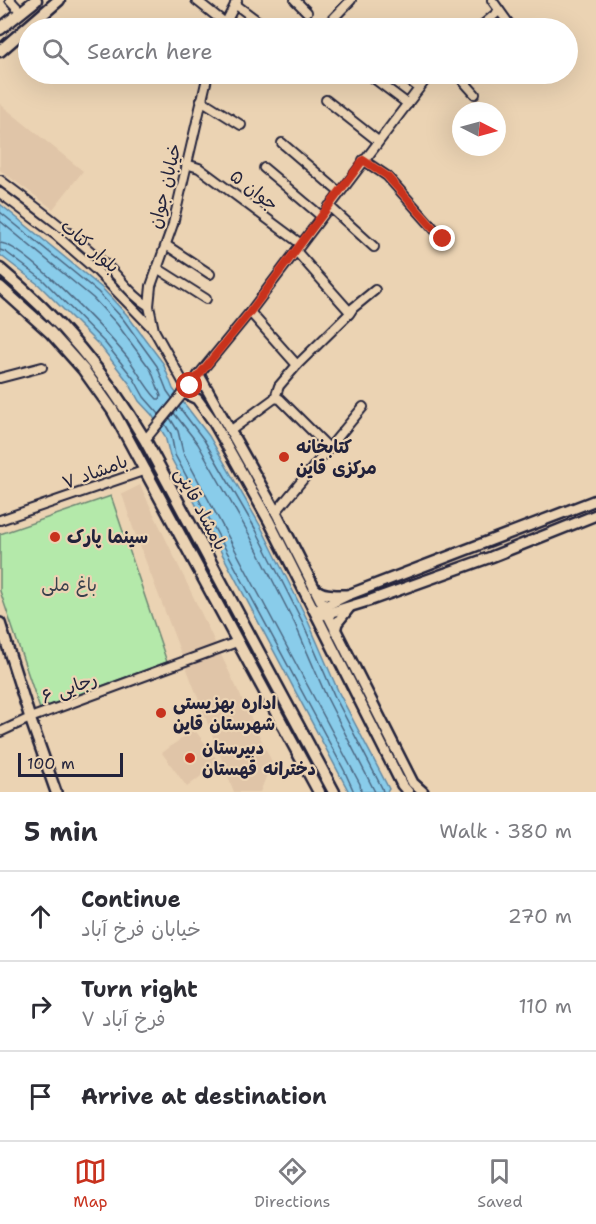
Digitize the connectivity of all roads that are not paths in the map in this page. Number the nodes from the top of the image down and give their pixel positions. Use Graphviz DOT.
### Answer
graph roads {
  1 [pos="10,0"];
  2 [pos="36,0"];
  3 [pos="60,0"];
  4 [pos="196,0"];
  5 [pos="295,0"];
  6 [pos="351,0"];
  7 [pos="492,0"];
  8 [pos="236,2"];
  9 [pos="499,11"];
  10 [pos="21,12"];
  11 [pos="307,12"];
  12 [pos="39,18"];
  13 [pos="215,18"];
  14 [pos="228,18"];
  15 [pos="255,18"];
  16 [pos="334,18"];
  17 [pos="491,18"];
  18 [pos="504,18"];
  19 [pos="0,29"];
  20 [pos="18,36"];
  21 [pos="0,51"];
  22 [pos="205,84"];
  23 [pos="381,84"];
  24 [pos="414,84"];
  25 [pos="422,84"];
  26 [pos="466,84"];
  27 [pos="419,88"];
  28 [pos="475,94"];
  29 [pos="201,100"];
  30 [pos="326,100"];
  31 [pos="408,104"];
  32 [pos="241,125"];
  33 [pos="378,141"];
  34 [pos="282,143"];
  35 [pos="363,160"];
  36 [pos="186,164"];
  37 [pos="264,168"];
  38 [pos="0,180"];
  39 [pos="339,192"];
  40 [pos="0,193"];
  41 [pos="329,206"];
  42 [pos="321,216"];
  43 [pos="443,239"];
  44 [pos="301,244"];
  45 [pos="166,245"];
  46 [pos="375,247"];
  47 [pos="296,251"];
  48 [pos="157,268"];
  49 [pos="0,269"];
  50 [pos="210,274"];
  51 [pos="0,287"];
  52 [pos="375,290"];
  53 [pos="206,299"];
  54 [pos="149,306"];
  55 [pos="250,312"];
  56 [pos="350,312"];
  57 [pos="154,330"];
  58 [pos="297,365"];
  59 [pos="42,367"];
  60 [pos="199,375"];
  61 [pos="0,378"];
  62 [pos="185,391"];
  63 [pos="275,398"];
  64 [pos="363,407"];
  65 [pos="230,431"];
  66 [pos="145,440"];
  67 [pos="328,447"];
  68 [pos="146,470"];
  69 [pos="596,500"];
  70 [pos="276,512"];
  71 [pos="596,515"];
  72 [pos="0,520"];
  73 [pos="313,588"];
  74 [pos="348,595"];
  75 [pos="350,607"];
  76 [pos="320,612"];
  77 [pos="0,623"];
  78 [pos="335,631"];
  79 [pos="237,642"];
  80 [pos="285,703"];
  81 [pos="274,709"];
  82 [pos="30,718"];
  83 [pos="0,731"];
  84 [pos="56,792"];
  85 [pos="319,792"];
  86 [pos="334,792"];
  87 [pos="408,792"];
  88 [pos="423,792"];
  1 -- 10 [label="street"];
  2 -- 10 [label="main road"];
  3 -- 12 [label="main road"];
  4 -- 13 [label="street"];
  5 -- 11 [label="street"];
  6 -- 16 [label="street"];
  7 -- 9 [label="street"];
  8 -- 14 [label="street"];
  8 -- 15 [label="street"];
  9 -- 17 [label="street"];
  9 -- 18 [label="street"];
  10 -- 19 [label="main road"];
  20 -- 21 [label="main road"];
  22 -- 29 [label="street, خیابان جوان"];
  23 -- 31 [label="street"];
  24 -- 27 [label="street"];
  25 -- 27 [label="street"];
  26 -- 28 [label="street"];
  27 -- 31 [label="street"];
  29 -- 32 [label="street"];
  29 -- 36 [label="street, خیابان جوان"];
  30 -- 33 [label="street"];
  31 -- 33 [label="street"];
  33 -- 35 [label="street"];
  34 -- 39 [label="street"];
  35 -- 39 [label="street"];
  35 -- 43 [label="street"];
  36 -- 44 [label="street, جوان ۵"];
  36 -- 45 [label="street, خیابان جوان"];
  37 -- 42 [label="street"];
  38 -- 54 [label="street, بلوار کتاب"];
  39 -- 41 [label="street"];
  40 -- 57 [label="street, بلوار کتاب"];
  41 -- 42 [label="street"];
  41 -- 46 [label="street"];
  42 -- 44 [label="street"];
  44 -- 47 [label="street"];
  45 -- 48 [label="street, خیابان جوان"];
  45 -- 50 [label="street"];
  47 -- 55 [label="street"];
  47 -- 56 [label="street"];
  48 -- 53 [label="street"];
  48 -- 54 [label="street, خیابان جوان"];
  49 -- 66 [label="main road, بامشاد قاینی"];
  51 -- 68 [label="main road, بامشاد قاینی"];
  52 -- 56 [label="street"];
  54 -- 57 [label="street"];
  55 -- 58 [label="street"];
  55 -- 60 [label="street"];
  56 -- 58 [label="street"];
  57 -- 62 [label="street"];
  58 -- 63 [label="street"];
  59 -- 61 [label="street"];
  60 -- 62 [label="street"];
  60 -- 65 [label="street"];
  62 -- 66 [label="street"];
  62 -- 76 [label="street"];
  63 -- 65 [label="street"];
  63 -- 67 [label="street"];
  64 -- 67 [label="street"];
  65 -- 70 [label="street"];
  66 -- 80 [label="main road, بامشاد قاینی"];
  67 -- 70 [label="street"];
  68 -- 72 [label="street, بامشاد ۷"];
  68 -- 79 [label="main road, بامشاد قاینی"];
  69 -- 74 [label="street"];
  70 -- 73 [label="street"];
  71 -- 75 [label="street"];
  73 -- 74 [label="street"];
  73 -- 76 [label="street"];
  74 -- 76 [label="street"];
  75 -- 76 [label="street"];
  75 -- 78 [label="street"];
  76 -- 78 [label="street"];
  76 -- 87 [label="street"];
  77 -- 82 [label="street"];
  78 -- 88 [label="street"];
  79 -- 81 [label="main road, بامشاد قاینی"];
  79 -- 82 [label="street, رجایی ۶"];
  80 -- 81 [label="main road"];
  80 -- 86 [label="main road, بامشاد قاینی"];
  81 -- 85 [label="main road, بامشاد قاینی"];
  82 -- 83 [label="street, رجایی ۶"];
  82 -- 84 [label="street"];
}
